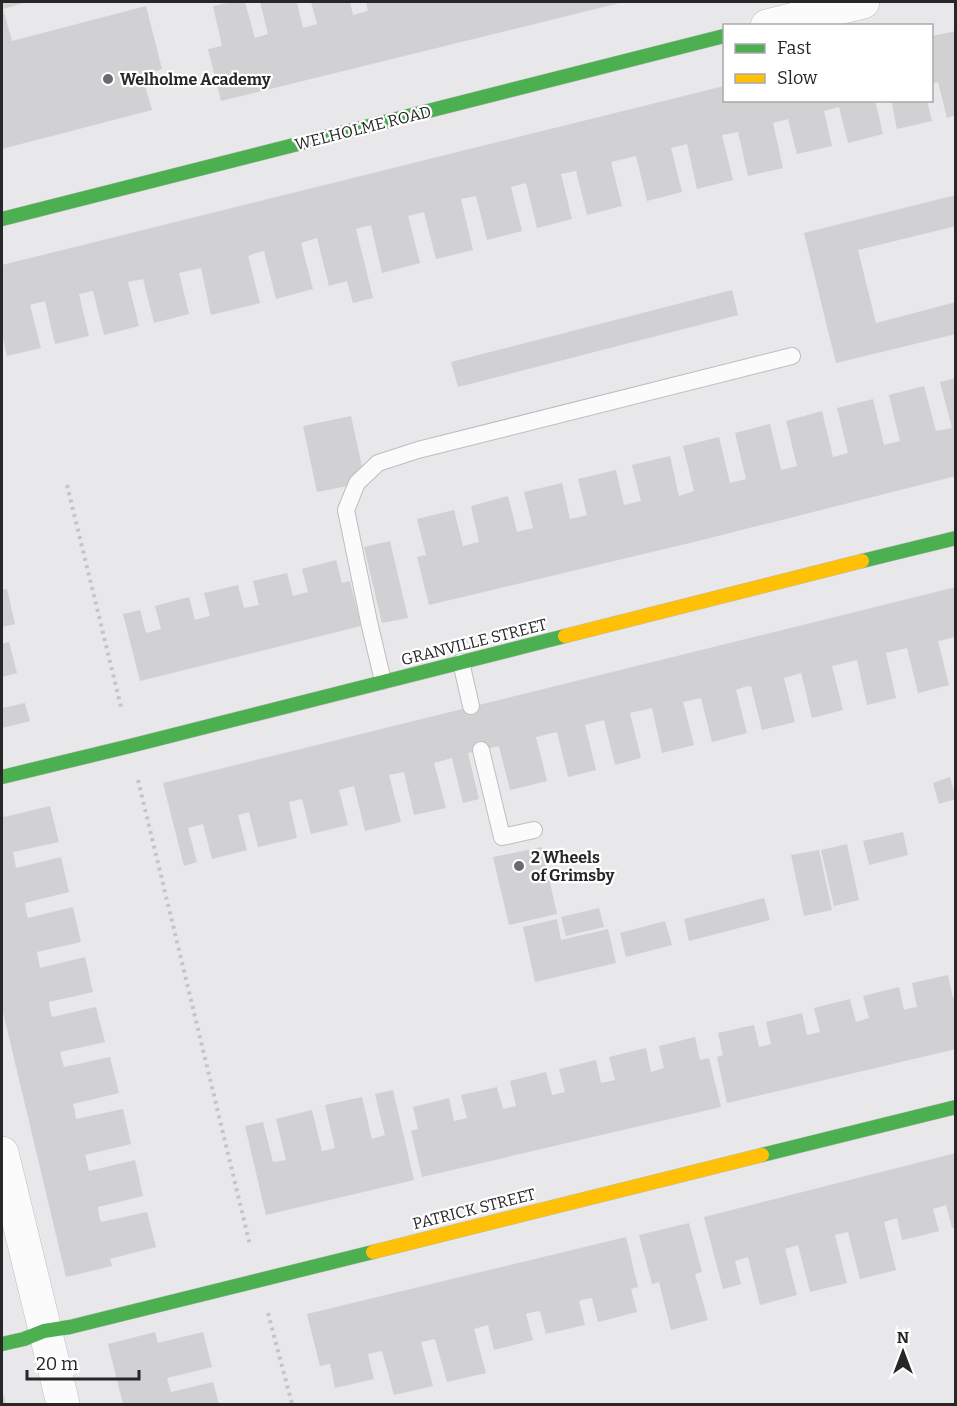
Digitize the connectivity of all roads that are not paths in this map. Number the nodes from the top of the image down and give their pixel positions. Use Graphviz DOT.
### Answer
graph roads {
  1 [pos="862,2"];
  2 [pos="775,24"];
  3 [pos="723,36"];
  4 [pos="2,219"];
  5 [pos="792,356"];
  6 [pos="956,538"];
  7 [pos="460,662"];
  8 [pos="383,681"];
  9 [pos="471,706"];
  10 [pos="481,750"];
  11 [pos="2,777"];
  12 [pos="534,830"];
  13 [pos="956,1107"];
  14 [pos="2,1152"];
  15 [pos="44,1331"];
  16 [pos="2,1344"];
  17 [pos="63,1404"];
  1 -- 2 [label="street"];
  3 -- 4 [label="street, WELHOLME ROAD"];
  5 -- 8 [label="lane"];
  6 -- 7 [label="street, GRANVILLE STREET"];
  7 -- 8 [label="street, GRANVILLE STREET"];
  7 -- 9 [label="lane"];
  8 -- 11 [label="street, GRANVILLE STREET"];
  10 -- 12 [label="lane"];
  13 -- 15 [label="street, PATRICK STREET"];
  14 -- 15 [label="street"];
  15 -- 16 [label="street, PATRICK STREET"];
  15 -- 17 [label="street"];
}
